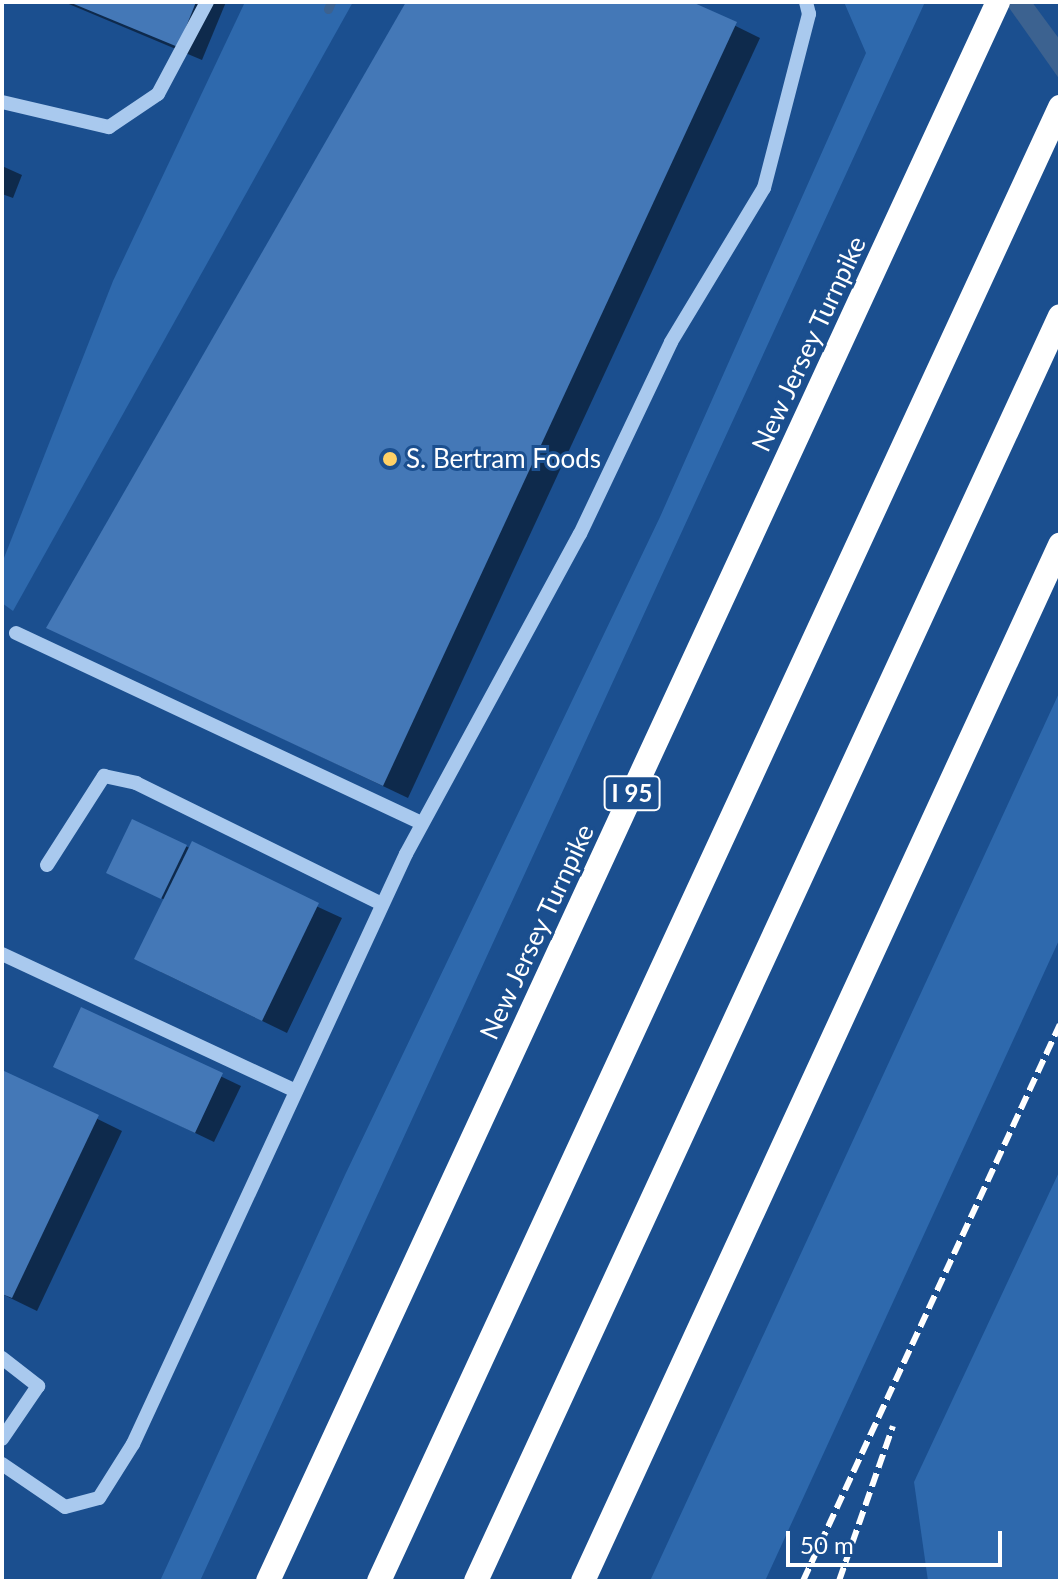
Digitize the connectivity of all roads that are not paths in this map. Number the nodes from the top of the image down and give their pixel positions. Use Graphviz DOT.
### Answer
graph roads {
  1 [pos="207,2"];
  2 [pos="806,2"];
  3 [pos="997,4"];
  4 [pos="2,102"];
  5 [pos="1060,107"];
  6 [pos="1060,316"];
  7 [pos="1060,545"];
  8 [pos="16,633"];
  9 [pos="422,823"];
  10 [pos="47,865"];
  11 [pos="382,904"];
  12 [pos="2,954"];
  13 [pos="296,1091"];
  14 [pos="2,1358"];
  15 [pos="2,1439"];
  16 [pos="2,1464"];
  17 [pos="268,1581"];
  18 [pos="379,1581"];
  19 [pos="476,1581"];
  20 [pos="583,1581"];
  1 -- 4 [label="lane"];
  2 -- 9 [label="lane"];
  3 -- 17 [label="highway, New Jersey Turnpike / I 95"];
  5 -- 18 [label="highway"];
  6 -- 19 [label="highway"];
  7 -- 20 [label="highway"];
  8 -- 9 [label="lane"];
  9 -- 11 [label="lane"];
  10 -- 11 [label="lane"];
  11 -- 13 [label="lane"];
  12 -- 13 [label="lane"];
  13 -- 16 [label="lane"];
  14 -- 15 [label="lane"];
}
